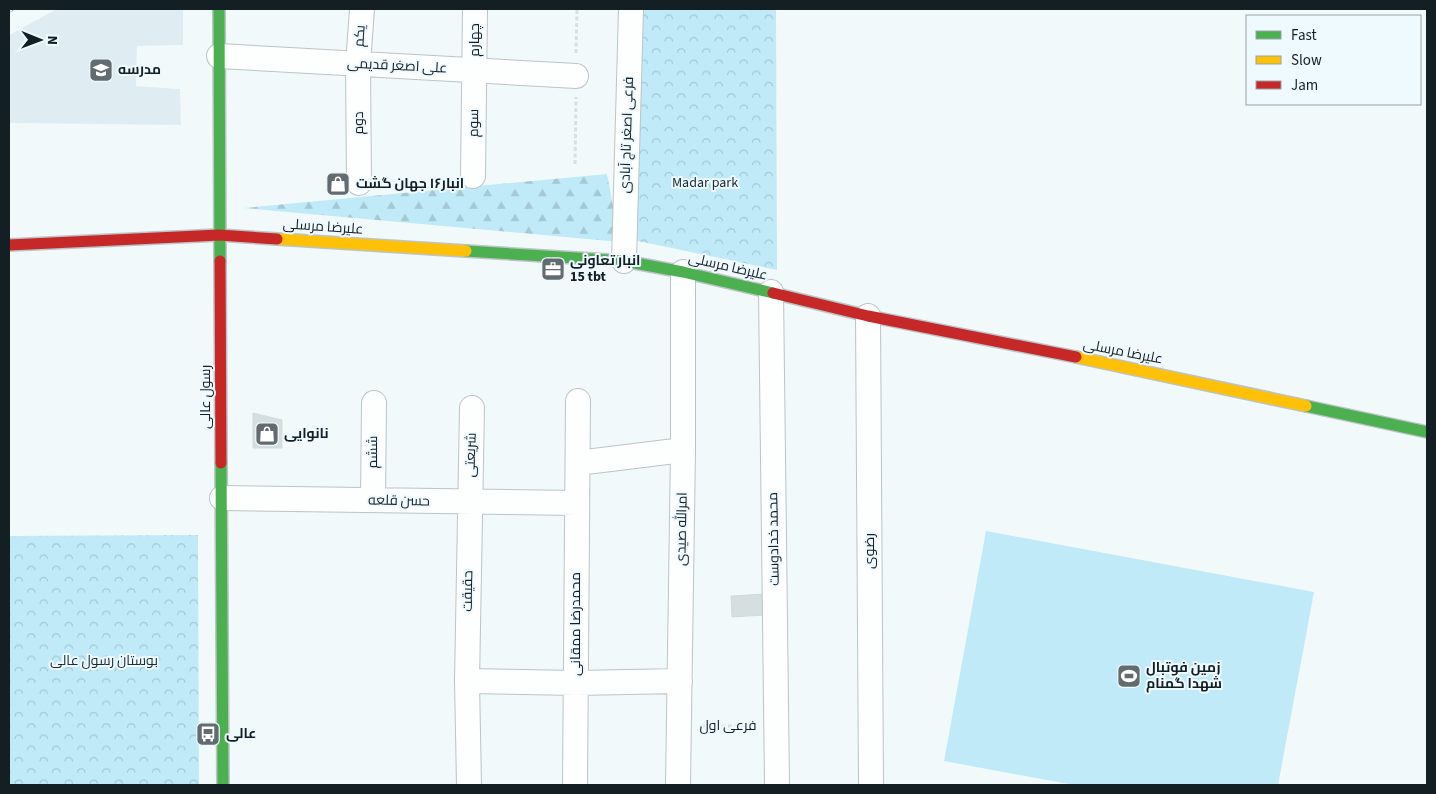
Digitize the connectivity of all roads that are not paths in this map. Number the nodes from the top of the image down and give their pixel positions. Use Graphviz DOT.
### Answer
graph roads {
  1 [pos="219,9"];
  2 [pos="362,9"];
  3 [pos="475,9"];
  4 [pos="631,9"];
  5 [pos="219,56"];
  6 [pos="358,64"];
  7 [pos="475,71"];
  8 [pos="576,76"];
  9 [pos="473,176"];
  10 [pos="359,182"];
  11 [pos="219,235"];
  12 [pos="9,245"];
  13 [pos="624,261"];
  14 [pos="683,272"];
  15 [pos="772,292"];
  16 [pos="868,316"];
  17 [pos="578,401"];
  18 [pos="374,404"];
  19 [pos="472,408"];
  20 [pos="1427,432"];
  21 [pos="683,450"];
  22 [pos="578,463"];
  23 [pos="222,498"];
  24 [pos="373,500"];
  25 [pos="469,502"];
  26 [pos="577,503"];
  27 [pos="467,681"];
  28 [pos="680,681"];
  29 [pos="576,683"];
  30 [pos="223,785"];
  31 [pos="468,785"];
  32 [pos="575,785"];
  33 [pos="678,785"];
  34 [pos="777,785"];
  35 [pos="871,785"];
  1 -- 5 [label="street, رسول عالی"];
  2 -- 6 [label="street, یکم"];
  3 -- 7 [label="street, چهارم"];
  4 -- 13 [label="street, فرعی اصغر تاج آبادی"];
  5 -- 6 [label="street, علی اصغر قدیمی"];
  5 -- 11 [label="street, رسول عالی"];
  6 -- 7 [label="street, علی اصغر قدیمی"];
  6 -- 10 [label="street, دوم"];
  7 -- 8 [label="street, علی اصغر قدیمی"];
  7 -- 9 [label="street, سوم"];
  11 -- 12 [label="street, علیرضا مرسلی"];
  11 -- 13 [label="street, علیرضا مرسلی"];
  11 -- 23 [label="street, رسول عالی"];
  13 -- 14 [label="street, علیرضا مرسلی"];
  14 -- 15 [label="street, علیرضا مرسلی"];
  14 -- 21 [label="street, امرالله صیدی"];
  15 -- 16 [label="street, علیرضا مرسلی"];
  15 -- 34 [label="street, محمد خدادوست"];
  16 -- 20 [label="street, علیرضا مرسلی"];
  16 -- 35 [label="street, رضوی"];
  17 -- 22 [label="street"];
  18 -- 24 [label="street, ششم"];
  19 -- 25 [label="street, شریعتی"];
  21 -- 22 [label="street"];
  21 -- 28 [label="street, امرالله صیدی"];
  22 -- 26 [label="street, محمدرضا ممقانی"];
  23 -- 24 [label="street, حسن قلعه"];
  23 -- 30 [label="street, رسول عالی"];
  24 -- 25 [label="street, حسن قلعه"];
  25 -- 26 [label="street, حسن قلعه"];
  25 -- 27 [label="street, حقیقت"];
  26 -- 29 [label="street, محمدرضا ممقانی"];
  27 -- 29 [label="street"];
  27 -- 31 [label="street, حقیقت"];
  28 -- 29 [label="street"];
  28 -- 33 [label="street, امرالله صیدی"];
  29 -- 32 [label="street, محمدرضا ممقانی"];
}
